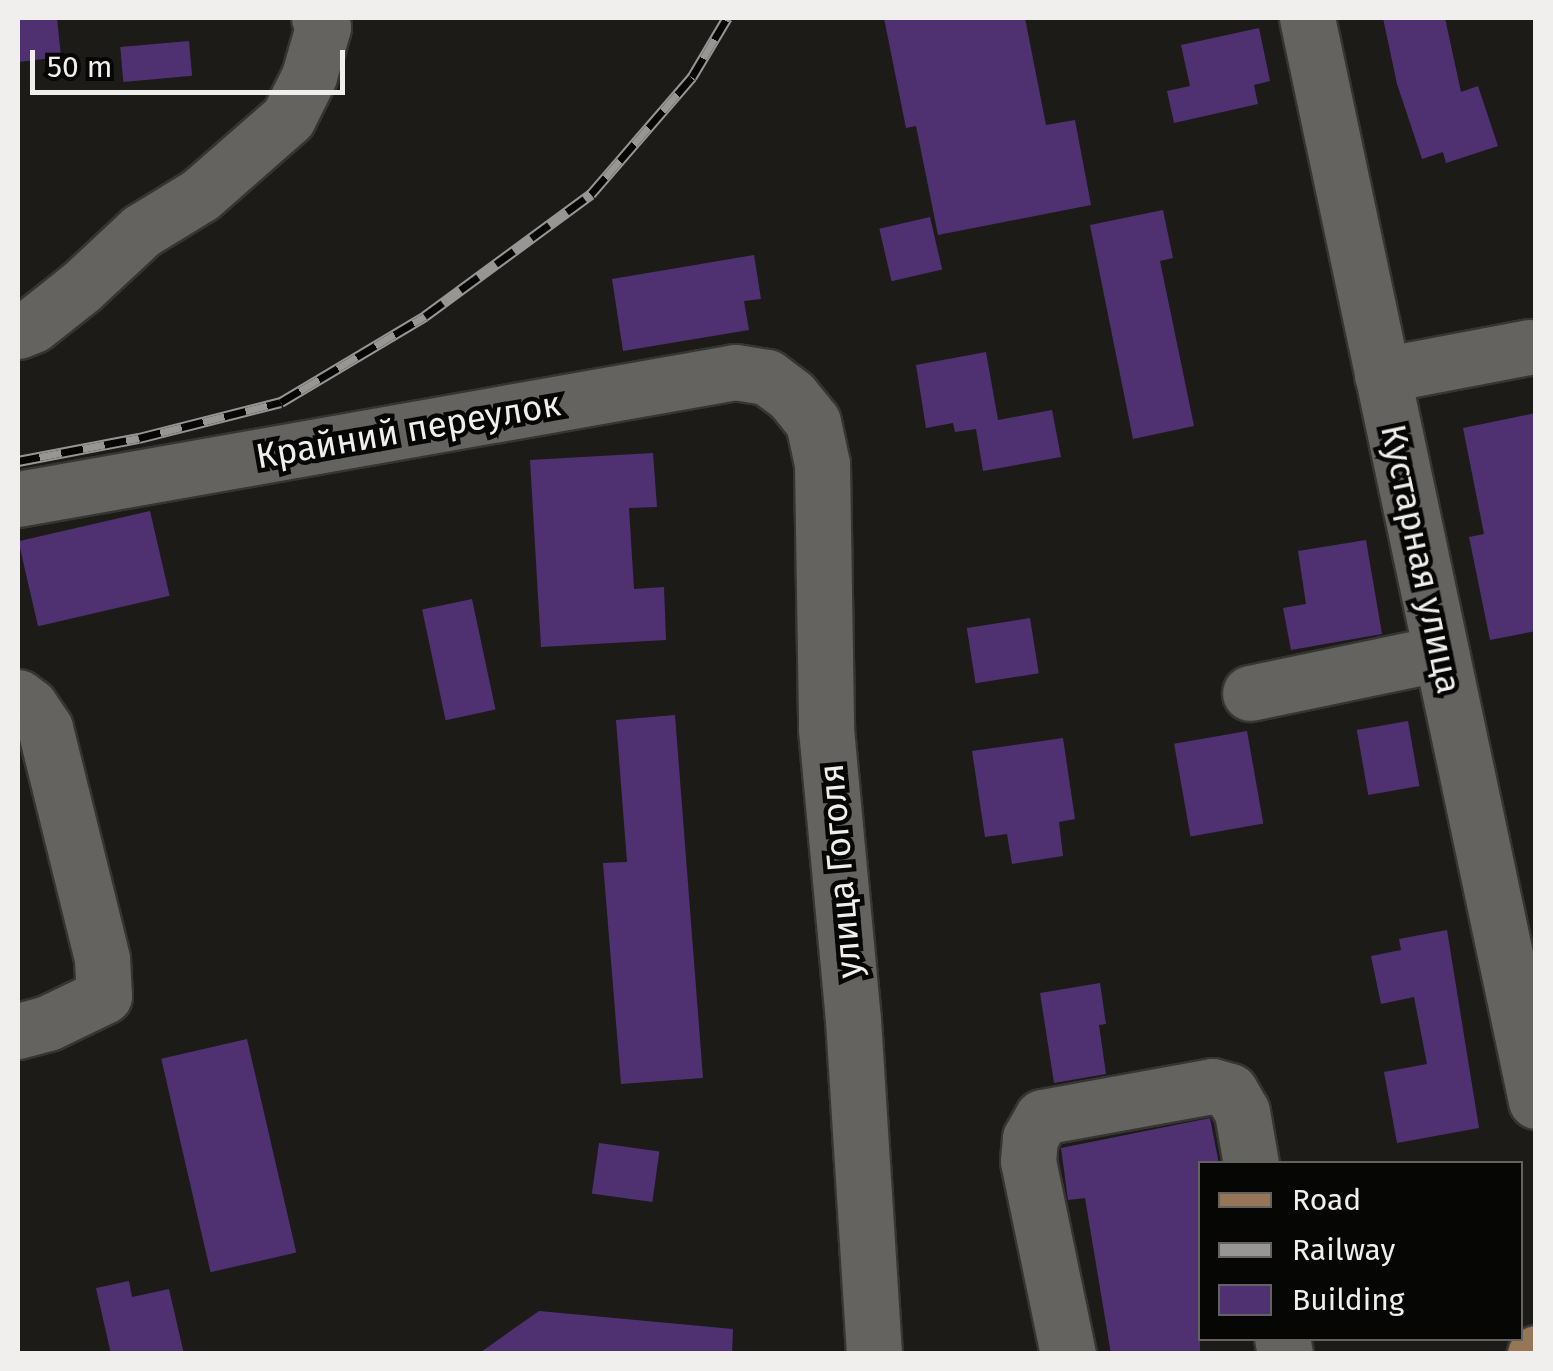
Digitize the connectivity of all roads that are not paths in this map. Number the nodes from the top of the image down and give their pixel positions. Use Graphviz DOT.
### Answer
graph roads {
  1 [pos="318,18"];
  2 [pos="1307,18"];
  3 [pos="18,331"];
  4 [pos="1529,347"];
  5 [pos="1382,375"];
  6 [pos="792,396"];
  7 [pos="18,499"];
  8 [pos="1441,653"];
  9 [pos="1250,693"];
  10 [pos="18,698"];
  11 [pos="18,1031"];
  12 [pos="1536,1101"];
  13 [pos="1250,1161"];
  14 [pos="874,1354"];
  15 [pos="1068,1354"];
  1 -- 3 [label="street"];
  2 -- 5 [label="street, Кустарная улица"];
  4 -- 5 [label="street"];
  5 -- 8 [label="street, Кустарная улица"];
  6 -- 7 [label="street, Крайний переулок"];
  6 -- 14 [label="street, улица Гоголя"];
  8 -- 9 [label="street"];
  8 -- 12 [label="street, Кустарная улица"];
  10 -- 11 [label="street"];
  13 -- 15 [label="street"];
}
